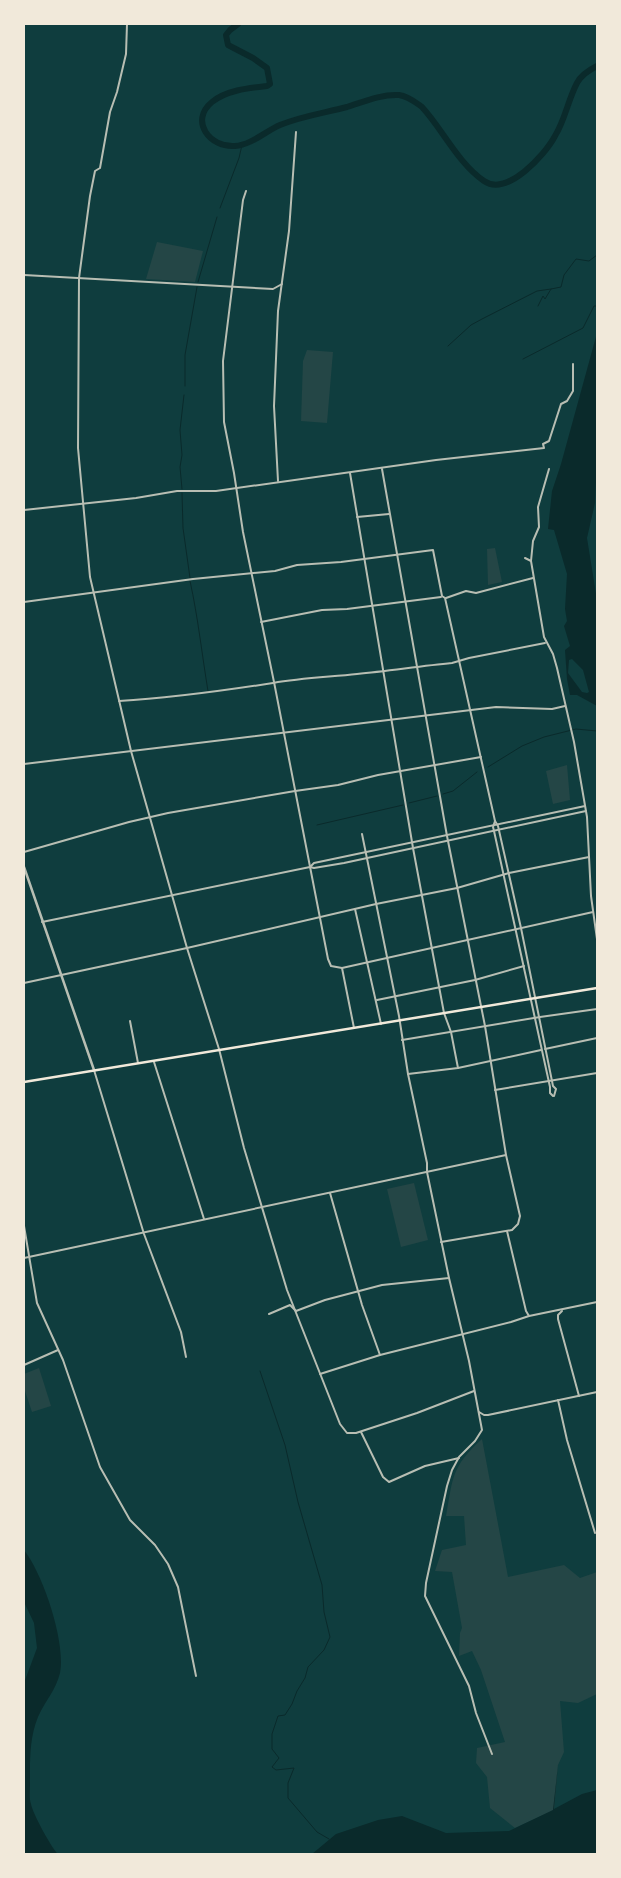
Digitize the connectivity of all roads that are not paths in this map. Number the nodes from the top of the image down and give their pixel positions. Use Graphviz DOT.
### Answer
graph roads {
  1 [pos="127,24"];
  2 [pos="296,132"];
  3 [pos="246,191"];
  4 [pos="24,275"];
  5 [pos="79,278"];
  6 [pos="282,284"];
  7 [pos="231,286"];
  8 [pos="573,364"];
  9 [pos="382,469"];
  10 [pos="549,469"];
  11 [pos="350,473"];
  12 [pos="278,481"];
  13 [pos="236,488"];
  14 [pos="82,503"];
  15 [pos="24,510"];
  16 [pos="389,514"];
  17 [pos="357,517"];
  18 [pos="396,554"];
  19 [pos="525,558"];
  20 [pos="364,560"];
  21 [pos="532,561"];
  22 [pos="251,574"];
  23 [pos="533,578"];
  24 [pos="94,593"];
  25 [pos="444,597"];
  26 [pos="24,602"];
  27 [pos="405,602"];
  28 [pos="372,605"];
  29 [pos="261,622"];
  30 [pos="545,643"];
  31 [pos="460,661"];
  32 [pos="417,666"];
  33 [pos="383,670"];
  34 [pos="274,682"];
  35 [pos="119,701"];
  36 [pos="565,706"];
  37 [pos="470,710"];
  38 [pos="426,715"];
  39 [pos="391,719"];
  40 [pos="283,731"];
  41 [pos="132,751"];
  42 [pos="481,757"];
  43 [pos="24,764"];
  44 [pos="434,766"];
  45 [pos="401,772"];
  46 [pos="295,790"];
  47 [pos="585,806"];
  48 [pos="586,811"];
  49 [pos="150,818"];
  50 [pos="495,822"];
  51 [pos="498,826"];
  52 [pos="493,827"];
  53 [pos="499,830"];
  54 [pos="494,831"];
  55 [pos="362,834"];
  56 [pos="447,836"];
  57 [pos="448,841"];
  58 [pos="412,843"];
  59 [pos="413,848"];
  60 [pos="24,852"];
  61 [pos="366,853"];
  62 [pos="367,857"];
  63 [pos="589,857"];
  64 [pos="24,867"];
  65 [pos="310,867"];
  66 [pos="508,873"];
  67 [pos="503,875"];
  68 [pos="457,888"];
  69 [pos="422,895"];
  70 [pos="172,896"];
  71 [pos="376,904"];
  72 [pos="355,909"];
  73 [pos="593,912"];
  74 [pos="321,918"];
  75 [pos="42,922"];
  76 [pos="521,928"];
  77 [pos="516,929"];
  78 [pos="468,939"];
  79 [pos="597,940"];
  80 [pos="187,948"];
  81 [pos="433,948"];
  82 [pos="386,958"];
  83 [pos="368,962"];
  84 [pos="524,966"];
  85 [pos="342,968"];
  86 [pos="62,975"];
  87 [pos="475,980"];
  88 [pos="24,984"];
  89 [pos="439,987"];
  90 [pos="597,988"];
  91 [pos="394,996"];
  92 [pos="536,998"];
  93 [pos="531,999"];
  94 [pos="376,1000"];
  95 [pos="481,1007"];
  96 [pos="597,1009"];
  97 [pos="444,1013"];
  98 [pos="540,1017"];
  99 [pos="535,1018"];
  100 [pos="400,1020"];
  101 [pos="130,1021"];
  102 [pos="381,1024"];
  103 [pos="485,1026"];
  104 [pos="354,1028"];
  105 [pos="451,1032"];
  106 [pos="597,1038"];
  107 [pos="402,1040"];
  108 [pos="219,1049"];
  109 [pos="546,1049"];
  110 [pos="542,1050"];
  111 [pos="154,1060"];
  112 [pos="491,1061"];
  113 [pos="138,1063"];
  114 [pos="458,1068"];
  115 [pos="94,1070"];
  116 [pos="597,1073"];
  117 [pos="408,1074"];
  118 [pos="548,1080"];
  119 [pos="554,1081"];
  120 [pos="24,1082"];
  121 [pos="495,1090"];
  122 [pos="506,1155"];
  123 [pos="427,1172"];
  124 [pos="330,1193"];
  125 [pos="262,1206"];
  126 [pos="204,1219"];
  127 [pos="24,1226"];
  128 [pos="506,1232"];
  129 [pos="144,1234"];
  130 [pos="441,1242"];
  131 [pos="28,1257"];
  132 [pos="24,1258"];
  133 [pos="448,1278"];
  134 [pos="358,1291"];
  135 [pos="597,1302"];
  136 [pos="564,1310"];
  137 [pos="296,1311"];
  138 [pos="269,1314"];
  139 [pos="529,1316"];
  140 [pos="462,1335"];
  141 [pos="58,1350"];
  142 [pos="380,1355"];
  143 [pos="186,1357"];
  144 [pos="24,1365"];
  145 [pos="320,1374"];
  146 [pos="474,1391"];
  147 [pos="597,1392"];
  148 [pos="579,1396"];
  149 [pos="558,1400"];
  150 [pos="479,1412"];
  151 [pos="361,1432"];
  152 [pos="459,1457"];
  153 [pos="594,1534"];
  154 [pos="196,1676"];
  155 [pos="492,1754"];
  1 -- 5 [label="street"];
  2 -- 6 [label="street"];
  3 -- 7 [label="street"];
  4 -- 5 [label="street"];
  5 -- 7 [label="street"];
  5 -- 14 [label="street"];
  6 -- 7 [label="street"];
  6 -- 12 [label="street"];
  7 -- 13 [label="street"];
  8 -- 9 [label="street"];
  9 -- 11 [label="street"];
  9 -- 16 [label="street"];
  10 -- 21 [label="street"];
  11 -- 12 [label="street"];
  11 -- 17 [label="street"];
  12 -- 13 [label="street"];
  13 -- 14 [label="street"];
  13 -- 22 [label="street"];
  14 -- 15 [label="street"];
  14 -- 24 [label="street"];
  16 -- 17 [label="street"];
  16 -- 18 [label="street"];
  17 -- 20 [label="street"];
  18 -- 20 [label="street"];
  18 -- 25 [label="street"];
  18 -- 27 [label="street"];
  19 -- 21 [label="street"];
  20 -- 22 [label="street"];
  20 -- 28 [label="street"];
  21 -- 23 [label="street"];
  22 -- 24 [label="street"];
  22 -- 29 [label="street"];
  23 -- 25 [label="street"];
  23 -- 30 [label="street"];
  24 -- 26 [label="street"];
  24 -- 35 [label="street"];
  25 -- 27 [label="street"];
  25 -- 31 [label="street"];
  27 -- 28 [label="street"];
  27 -- 32 [label="street"];
  28 -- 29 [label="street"];
  28 -- 33 [label="street"];
  29 -- 34 [label="street"];
  30 -- 31 [label="street"];
  30 -- 36 [label="street"];
  31 -- 32 [label="street"];
  31 -- 37 [label="street"];
  32 -- 33 [label="street"];
  32 -- 38 [label="street"];
  33 -- 34 [label="street"];
  33 -- 39 [label="street"];
  34 -- 35 [label="street"];
  34 -- 40 [label="street"];
  35 -- 41 [label="street"];
  36 -- 37 [label="street"];
  36 -- 47 [label="street"];
  37 -- 38 [label="street"];
  37 -- 42 [label="street"];
  38 -- 39 [label="street"];
  38 -- 44 [label="street"];
  39 -- 40 [label="street"];
  39 -- 45 [label="street"];
  40 -- 41 [label="street"];
  40 -- 46 [label="street"];
  41 -- 43 [label="street"];
  41 -- 49 [label="street"];
  42 -- 44 [label="street"];
  42 -- 50 [label="street"];
  44 -- 45 [label="street"];
  44 -- 56 [label="street"];
  45 -- 46 [label="street"];
  45 -- 58 [label="street"];
  46 -- 49 [label="street"];
  46 -- 65 [label="street"];
  47 -- 48 [label="street"];
  47 -- 51 [label="street"];
  48 -- 53 [label="street"];
  48 -- 63 [label="street"];
  49 -- 60 [label="street"];
  49 -- 70 [label="street"];
  50 -- 51 [label="street"];
  50 -- 52 [label="street"];
  51 -- 52 [label="street"];
  51 -- 53 [label="street"];
  52 -- 54 [label="street"];
  52 -- 56 [label="street"];
  53 -- 54 [label="street"];
  53 -- 66 [label="street"];
  54 -- 57 [label="street"];
  54 -- 67 [label="street"];
  55 -- 61 [label="street"];
  56 -- 57 [label="street"];
  56 -- 58 [label="street"];
  57 -- 59 [label="street"];
  57 -- 68 [label="street"];
  58 -- 59 [label="street"];
  58 -- 61 [label="street"];
  59 -- 62 [label="street"];
  59 -- 69 [label="street"];
  61 -- 62 [label="street"];
  61 -- 65 [label="street"];
  62 -- 65 [label="street"];
  62 -- 71 [label="street"];
  63 -- 66 [label="street"];
  63 -- 73 [label="street"];
  64 -- 75 [label="street"];
  65 -- 70 [label="street"];
  65 -- 74 [label="street"];
  66 -- 67 [label="street"];
  66 -- 76 [label="street"];
  67 -- 68 [label="street"];
  67 -- 77 [label="street"];
  68 -- 69 [label="street"];
  68 -- 78 [label="street"];
  69 -- 71 [label="street"];
  69 -- 81 [label="street"];
  70 -- 75 [label="street"];
  70 -- 80 [label="street"];
  71 -- 72 [label="street"];
  71 -- 82 [label="street"];
  72 -- 74 [label="street"];
  72 -- 83 [label="street"];
  73 -- 76 [label="street"];
  73 -- 79 [label="street"];
  74 -- 80 [label="street"];
  74 -- 85 [label="street"];
  75 -- 86 [label="street"];
  76 -- 77 [label="street"];
  76 -- 92 [label="street"];
  77 -- 78 [label="street"];
  77 -- 84 [label="street"];
  78 -- 81 [label="street"];
  78 -- 87 [label="street"];
  80 -- 86 [label="street"];
  80 -- 108 [label="street"];
  81 -- 82 [label="street"];
  81 -- 89 [label="street"];
  82 -- 83 [label="street"];
  82 -- 91 [label="street"];
  83 -- 85 [label="street"];
  83 -- 94 [label="street"];
  84 -- 87 [label="street"];
  84 -- 93 [label="street"];
  85 -- 104 [label="street"];
  86 -- 88 [label="street"];
  86 -- 115 [label="street"];
  87 -- 89 [label="street"];
  87 -- 95 [label="street"];
  89 -- 91 [label="street"];
  89 -- 97 [label="street"];
  90 -- 92 [label="main road"];
  91 -- 94 [label="street"];
  91 -- 100 [label="street"];
  92 -- 93 [label="main road"];
  92 -- 98 [label="street"];
  93 -- 95 [label="main road"];
  93 -- 99 [label="street"];
  94 -- 102 [label="street"];
  95 -- 97 [label="main road"];
  95 -- 103 [label="street"];
  96 -- 98 [label="street"];
  97 -- 100 [label="main road"];
  97 -- 105 [label="street"];
  98 -- 99 [label="street"];
  98 -- 109 [label="street"];
  99 -- 103 [label="street"];
  99 -- 110 [label="street"];
  100 -- 102 [label="main road"];
  100 -- 107 [label="street"];
  101 -- 113 [label="street"];
  102 -- 104 [label="main road"];
  103 -- 105 [label="street"];
  103 -- 112 [label="street"];
  104 -- 108 [label="main road"];
  105 -- 107 [label="street"];
  105 -- 114 [label="street"];
  106 -- 109 [label="street"];
  107 -- 117 [label="street"];
  108 -- 111 [label="main road"];
  108 -- 125 [label="street"];
  109 -- 110 [label="street"];
  109 -- 119 [label="street"];
  110 -- 112 [label="street"];
  110 -- 118 [label="street"];
  111 -- 113 [label="main road"];
  111 -- 126 [label="street"];
  112 -- 114 [label="street"];
  112 -- 121 [label="street"];
  113 -- 115 [label="main road"];
  114 -- 117 [label="street"];
  115 -- 120 [label="main road"];
  115 -- 129 [label="street"];
  116 -- 119 [label="street"];
  117 -- 123 [label="street"];
  118 -- 119 [label="street"];
  118 -- 119 [label="street"];
  118 -- 121 [label="street"];
  121 -- 122 [label="street"];
  122 -- 123 [label="street"];
  122 -- 128 [label="street"];
  123 -- 124 [label="street"];
  123 -- 130 [label="street"];
  124 -- 125 [label="street"];
  124 -- 134 [label="street"];
  125 -- 126 [label="street"];
  125 -- 137 [label="street"];
  126 -- 129 [label="street"];
  127 -- 131 [label="street"];
  128 -- 130 [label="street"];
  128 -- 139 [label="street"];
  129 -- 131 [label="street"];
  129 -- 143 [label="street"];
  130 -- 133 [label="street"];
  131 -- 132 [label="street"];
  131 -- 141 [label="street"];
  133 -- 134 [label="street"];
  133 -- 140 [label="street"];
  134 -- 137 [label="street"];
  134 -- 142 [label="street"];
  135 -- 136 [label="street"];
  136 -- 139 [label="street"];
  136 -- 148 [label="street"];
  137 -- 138 [label="street"];
  137 -- 145 [label="street"];
  139 -- 140 [label="street"];
  140 -- 142 [label="street"];
  140 -- 146 [label="street"];
  141 -- 144 [label="street"];
  141 -- 154 [label="street"];
  142 -- 145 [label="street"];
  145 -- 151 [label="street"];
  146 -- 150 [label="street"];
  146 -- 151 [label="street"];
  147 -- 148 [label="street"];
  148 -- 149 [label="street"];
  149 -- 150 [label="street"];
  149 -- 153 [label="street"];
  150 -- 152 [label="street"];
  151 -- 152 [label="street"];
  152 -- 155 [label="street"];
}
